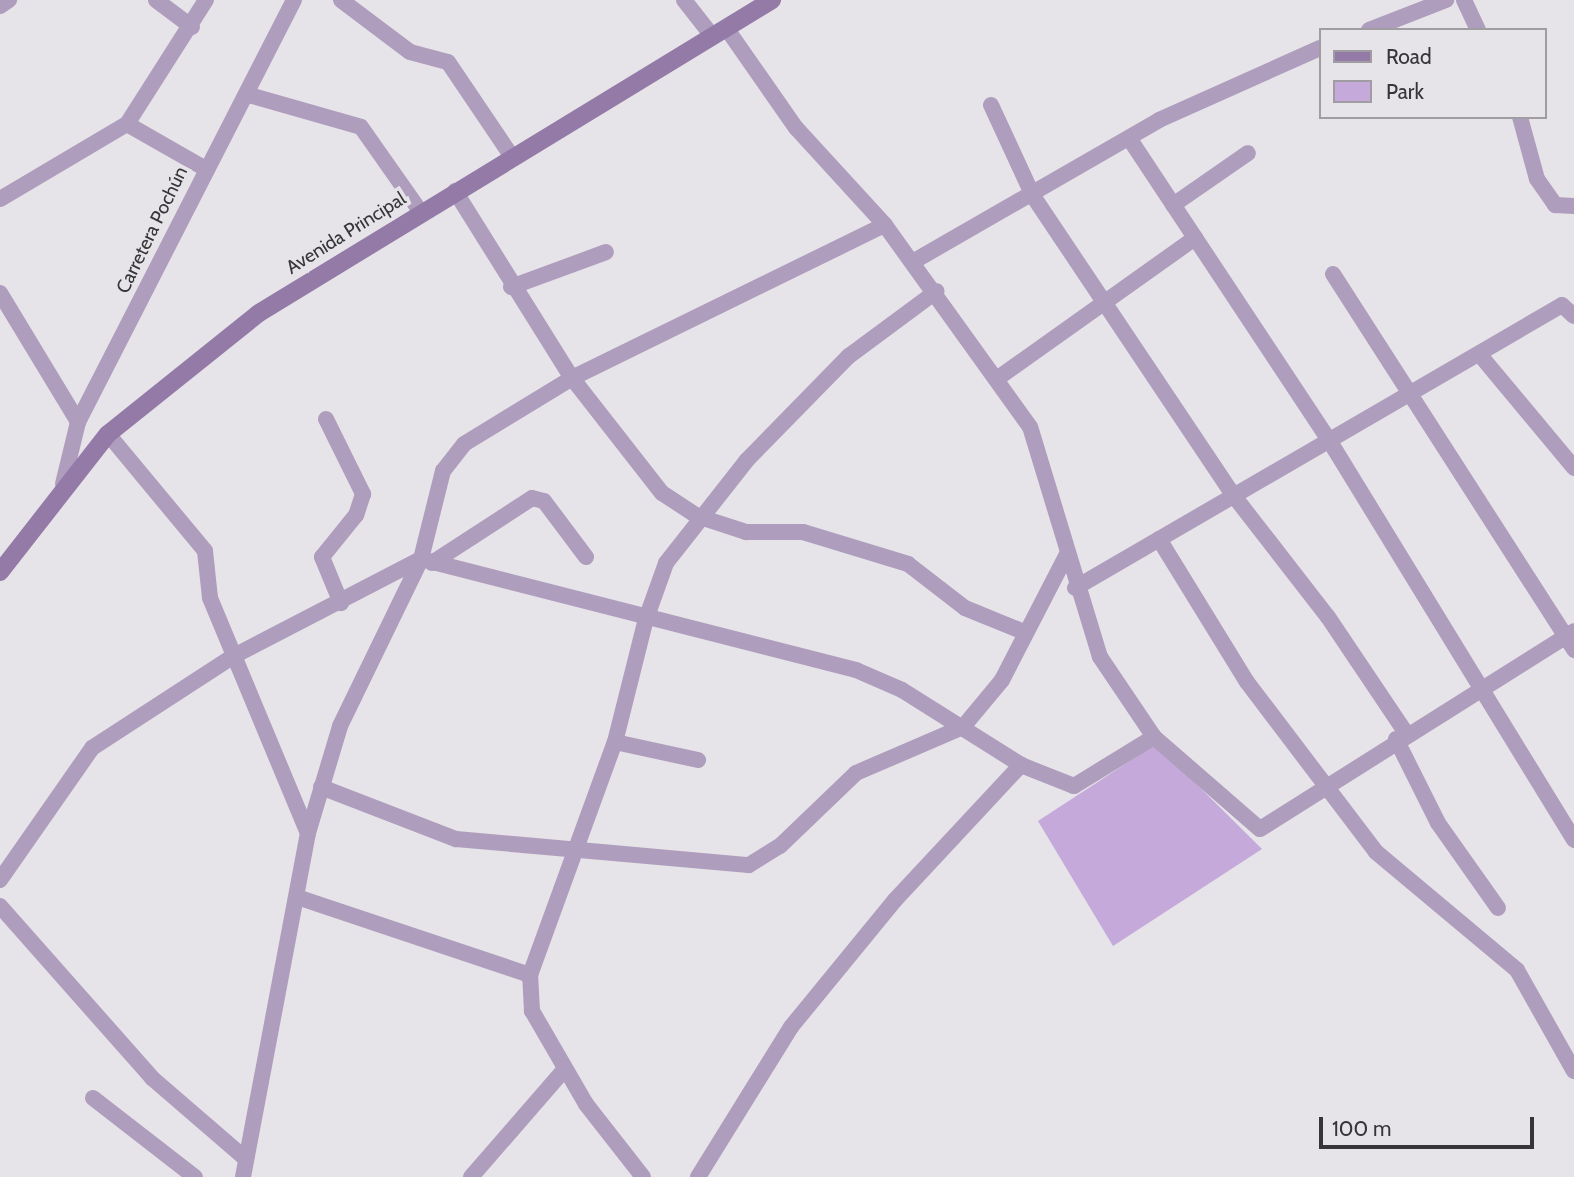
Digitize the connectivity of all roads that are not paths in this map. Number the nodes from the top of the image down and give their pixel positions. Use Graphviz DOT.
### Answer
graph roads {
  1 [pos="9,0"];
  2 [pos="156,0"];
  3 [pos="206,0"];
  4 [pos="294,0"];
  5 [pos="341,0"];
  6 [pos="684,0"];
  7 [pos="772,0"];
  8 [pos="1446,0"];
  9 [pos="1464,0"];
  10 [pos="0,6"];
  11 [pos="1407,7"];
  12 [pos="192,27"];
  13 [pos="1372,28"];
  14 [pos="1477,28"];
  15 [pos="720,33"];
  16 [pos="1318,49"];
  17 [pos="248,95"];
  18 [pos="990,105"];
  19 [pos="1521,119"];
  20 [pos="127,124"];
  21 [pos="1129,138"];
  22 [pos="1248,153"];
  23 [pos="512,157"];
  24 [pos="206,169"];
  25 [pos="455,191"];
  26 [pos="1033,196"];
  27 [pos="0,199"];
  28 [pos="1174,205"];
  29 [pos="1574,206"];
  30 [pos="420,211"];
  31 [pos="885,225"];
  32 [pos="1195,238"];
  33 [pos="606,252"];
  34 [pos="916,260"];
  35 [pos="1333,274"];
  36 [pos="510,287"];
  37 [pos="937,291"];
  38 [pos="0,293"];
  39 [pos="1106,303"];
  40 [pos="1570,306"];
  41 [pos="1480,355"];
  42 [pos="572,378"];
  43 [pos="998,378"];
  44 [pos="1408,394"];
  45 [pos="327,419"];
  46 [pos="78,422"];
  47 [pos="108,434"];
  48 [pos="1329,440"];
  49 [pos="1574,468"];
  50 [pos="63,484"];
  51 [pos="1234,496"];
  52 [pos="697,516"];
  53 [pos="1159,539"];
  54 [pos="1067,554"];
  55 [pos="586,556"];
  56 [pos="427,561"];
  57 [pos="0,572"];
  58 [pos="1075,588"];
  59 [pos="341,603"];
  60 [pos="646,619"];
  61 [pos="1024,632"];
  62 [pos="1571,639"];
  63 [pos="232,657"];
  64 [pos="1482,684"];
  65 [pos="963,727"];
  66 [pos="1401,736"];
  67 [pos="1154,737"];
  68 [pos="615,741"];
  69 [pos="698,760"];
  70 [pos="1021,765"];
  71 [pos="1324,783"];
  72 [pos="321,787"];
  73 [pos="308,833"];
  74 [pos="1574,839"];
  75 [pos="578,854"];
  76 [pos="0,880"];
  77 [pos="297,897"];
  78 [pos="0,906"];
  79 [pos="1498,908"];
  80 [pos="530,975"];
  81 [pos="565,1069"];
  82 [pos="1574,1071"];
  83 [pos="93,1098"];
  84 [pos="246,1159"];
  85 [pos="195,1177"];
  86 [pos="243,1177"];
  87 [pos="471,1177"];
  88 [pos="643,1177"];
  89 [pos="698,1177"];
  1 -- 10 [label="street"];
  2 -- 12 [label="street"];
  3 -- 12 [label="street"];
  4 -- 17 [label="street, Carretera Pochún"];
  5 -- 23 [label="street"];
  6 -- 15 [label="street"];
  7 -- 15 [label="main road, Avenida Principal"];
  8 -- 11 [label="street"];
  9 -- 14 [label="street"];
  11 -- 13 [label="street"];
  12 -- 20 [label="street"];
  15 -- 23 [label="main road, Avenida Principal"];
  15 -- 31 [label="street"];
  16 -- 21 [label="street"];
  17 -- 24 [label="street, Carretera Pochún"];
  17 -- 30 [label="street"];
  18 -- 26 [label="street"];
  19 -- 29 [label="street"];
  20 -- 24 [label="street"];
  20 -- 27 [label="street"];
  21 -- 26 [label="street"];
  21 -- 28 [label="street"];
  22 -- 28 [label="street"];
  23 -- 25 [label="main road, Avenida Principal"];
  24 -- 46 [label="street, Carretera Pochún"];
  25 -- 30 [label="main road, Avenida Principal"];
  25 -- 36 [label="street"];
  26 -- 34 [label="street"];
  26 -- 39 [label="street"];
  28 -- 32 [label="street"];
  30 -- 47 [label="main road, Avenida Principal"];
  31 -- 34 [label="street"];
  31 -- 42 [label="street"];
  32 -- 39 [label="street"];
  32 -- 48 [label="street"];
  33 -- 36 [label="street"];
  34 -- 37 [label="street"];
  35 -- 44 [label="street"];
  36 -- 42 [label="street"];
  37 -- 43 [label="street"];
  37 -- 52 [label="street"];
  38 -- 46 [label="street"];
  39 -- 43 [label="street"];
  39 -- 51 [label="street"];
  40 -- 41 [label="street"];
  41 -- 44 [label="street"];
  41 -- 49 [label="street"];
  42 -- 52 [label="street"];
  42 -- 56 [label="street"];
  43 -- 54 [label="street"];
  44 -- 48 [label="street"];
  44 -- 62 [label="street"];
  45 -- 59 [label="street"];
  46 -- 50 [label="street, Carretera Pochún"];
  47 -- 50 [label="main road, Avenida Principal"];
  47 -- 63 [label="street"];
  48 -- 51 [label="street"];
  48 -- 64 [label="street"];
  50 -- 57 [label="main road, Avenida Principal"];
  51 -- 53 [label="street"];
  51 -- 66 [label="street"];
  52 -- 60 [label="street"];
  52 -- 61 [label="street"];
  53 -- 58 [label="street"];
  53 -- 71 [label="street"];
  54 -- 58 [label="street"];
  54 -- 61 [label="street"];
  55 -- 56 [label="street"];
  56 -- 59 [label="street"];
  56 -- 60 [label="street"];
  56 -- 72 [label="street"];
  58 -- 67 [label="street"];
  59 -- 63 [label="street"];
  60 -- 65 [label="street"];
  60 -- 68 [label="street"];
  61 -- 65 [label="street"];
  62 -- 64 [label="street"];
  63 -- 73 [label="street"];
  63 -- 76 [label="street"];
  64 -- 66 [label="street"];
  64 -- 74 [label="street"];
  65 -- 70 [label="street"];
  65 -- 75 [label="street"];
  66 -- 71 [label="street"];
  66 -- 79 [label="street"];
  67 -- 70 [label="street"];
  67 -- 71 [label="street"];
  68 -- 69 [label="street"];
  68 -- 75 [label="street"];
  70 -- 89 [label="street"];
  71 -- 82 [label="street"];
  72 -- 73 [label="street"];
  72 -- 75 [label="street"];
  73 -- 77 [label="street"];
  75 -- 80 [label="street"];
  77 -- 80 [label="street"];
  77 -- 84 [label="street"];
  78 -- 84 [label="street"];
  80 -- 81 [label="street"];
  81 -- 87 [label="street"];
  81 -- 88 [label="street"];
  83 -- 85 [label="street"];
  84 -- 86 [label="street"];
}
